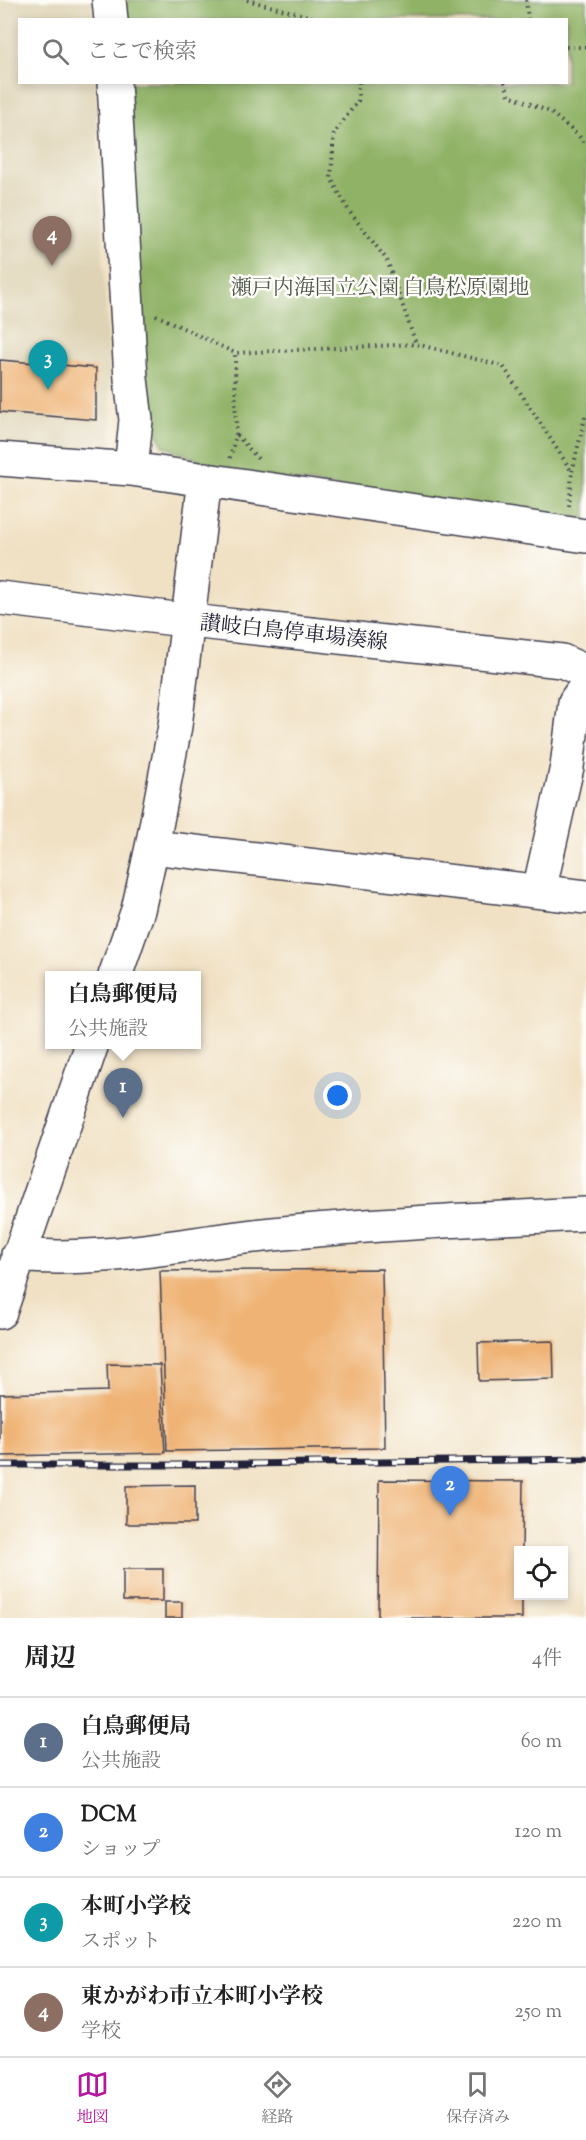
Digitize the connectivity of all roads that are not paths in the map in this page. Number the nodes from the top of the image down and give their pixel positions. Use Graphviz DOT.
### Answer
graph roads {
  1 [pos="109,0"];
  2 [pos="111,18"];
  3 [pos="114,84"];
  4 [pos="0,459"];
  5 [pos="131,469"];
  6 [pos="214,480"];
  7 [pos="576,535"];
  8 [pos="0,598"];
  9 [pos="188,620"];
  10 [pos="586,672"];
  11 [pos="586,686"];
  12 [pos="153,847"];
  13 [pos="539,891"];
  14 [pos="586,897"];
  15 [pos="117,971"];
  16 [pos="90,1049"];
  17 [pos="586,1214"];
  18 [pos="18,1255"];
  19 [pos="0,1312"];
  1 -- 2 [label="street"];
  3 -- 5 [label="street"];
  4 -- 5 [label="street"];
  5 -- 6 [label="street"];
  6 -- 7 [label="street"];
  6 -- 9 [label="street"];
  8 -- 9 [label="street, 讃岐白鳥停車場湊線"];
  9 -- 10 [label="street, 讃岐白鳥停車場湊線"];
  9 -- 12 [label="street"];
  11 -- 13 [label="street"];
  12 -- 13 [label="street"];
  12 -- 15 [label="street"];
  13 -- 14 [label="street"];
  16 -- 18 [label="street"];
  17 -- 18 [label="street"];
  18 -- 19 [label="street"];
}
